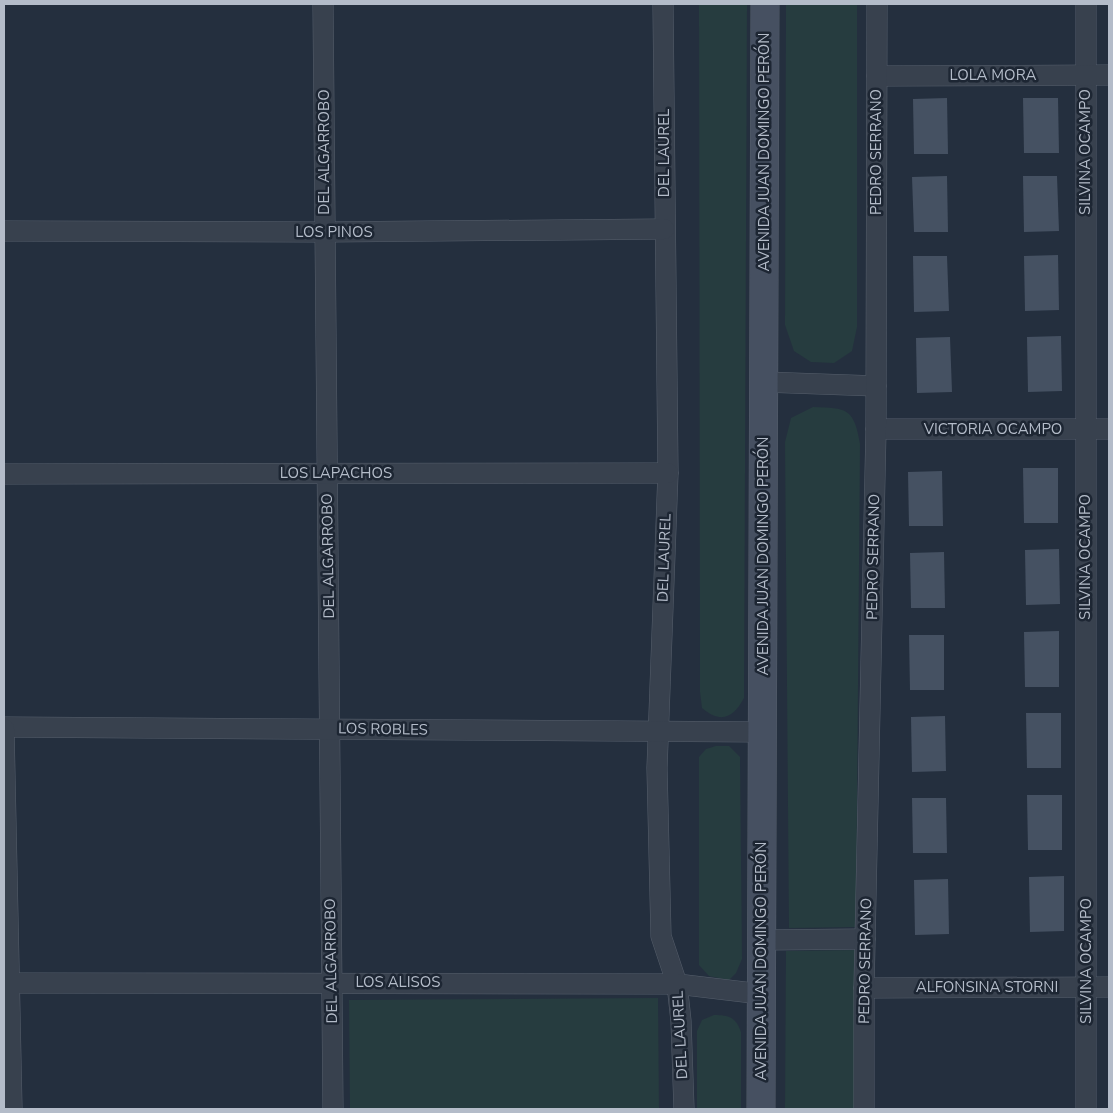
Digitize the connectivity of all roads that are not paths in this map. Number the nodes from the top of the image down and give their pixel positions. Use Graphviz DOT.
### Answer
graph roads {
  1 [pos="323,4"];
  2 [pos="663,4"];
  3 [pos="765,4"];
  4 [pos="877,4"];
  5 [pos="1086,4"];
  6 [pos="1086,75"];
  7 [pos="1109,75"];
  8 [pos="877,76"];
  9 [pos="664,229"];
  10 [pos="4,231"];
  11 [pos="325,232"];
  12 [pos="764,382"];
  13 [pos="876,386"];
  14 [pos="876,429"];
  15 [pos="1085,429"];
  16 [pos="1109,429"];
  17 [pos="327,473"];
  18 [pos="668,473"];
  19 [pos="4,474"];
  20 [pos="4,728"];
  21 [pos="329,729"];
  22 [pos="657,732"];
  23 [pos="762,732"];
  24 [pos="865,939"];
  25 [pos="762,940"];
  26 [pos="6,982"];
  27 [pos="332,982"];
  28 [pos="677,984"];
  29 [pos="1109,986"];
  30 [pos="1086,987"];
  31 [pos="864,988"];
  32 [pos="761,994"];
  33 [pos="12,1109"];
  34 [pos="333,1109"];
  35 [pos="684,1109"];
  36 [pos="761,1109"];
  37 [pos="864,1109"];
  38 [pos="1086,1109"];
  1 -- 11 [label="street, DEL ALGARROBO"];
  2 -- 9 [label="street, DEL LAUREL"];
  3 -- 12 [label="main road, AVENIDA JUAN DOMINGO PERÓN"];
  4 -- 8 [label="street, PEDRO SERRANO"];
  5 -- 6 [label="street, SILVINA OCAMPO"];
  6 -- 7 [label="street, LOLA MORA"];
  6 -- 8 [label="street, LOLA MORA"];
  6 -- 15 [label="street, SILVINA OCAMPO"];
  8 -- 13 [label="street, PEDRO SERRANO"];
  9 -- 11 [label="street, LOS PINOS"];
  9 -- 18 [label="street, DEL LAUREL"];
  10 -- 11 [label="street, LOS PINOS"];
  11 -- 17 [label="street, DEL ALGARROBO"];
  12 -- 13 [label="street"];
  12 -- 23 [label="main road, AVENIDA JUAN DOMINGO PERÓN"];
  13 -- 14 [label="street, PEDRO SERRANO"];
  14 -- 15 [label="street, VICTORIA OCAMPO"];
  14 -- 24 [label="street, PEDRO SERRANO"];
  15 -- 16 [label="street, VICTORIA OCAMPO"];
  15 -- 30 [label="street, SILVINA OCAMPO"];
  17 -- 18 [label="street, LOS LAPACHOS"];
  17 -- 19 [label="street, LOS LAPACHOS"];
  17 -- 21 [label="street, DEL ALGARROBO"];
  18 -- 22 [label="street, DEL LAUREL"];
  20 -- 21 [label="street, LOS ROBLES"];
  20 -- 26 [label="street"];
  21 -- 22 [label="street, LOS ROBLES"];
  21 -- 27 [label="street, DEL ALGARROBO"];
  22 -- 23 [label="street, LOS ROBLES"];
  22 -- 28 [label="street, DEL LAUREL"];
  23 -- 25 [label="main road, AVENIDA JUAN DOMINGO PERÓN"];
  24 -- 25 [label="street"];
  24 -- 31 [label="street, PEDRO SERRANO"];
  25 -- 32 [label="main road, AVENIDA JUAN DOMINGO PERÓN"];
  26 -- 27 [label="street, LOS ALISOS"];
  26 -- 33 [label="street"];
  27 -- 28 [label="street, LOS ALISOS"];
  27 -- 34 [label="street, DEL ALGARROBO"];
  28 -- 32 [label="street, LOS ALISOS"];
  28 -- 35 [label="street, DEL LAUREL"];
  29 -- 30 [label="street, ALFONSINA STORNI"];
  30 -- 31 [label="street, ALFONSINA STORNI"];
  30 -- 38 [label="street, SILVINA OCAMPO"];
  31 -- 37 [label="street, PEDRO SERRANO"];
  32 -- 36 [label="main road, AVENIDA JUAN DOMINGO PERÓN"];
}
